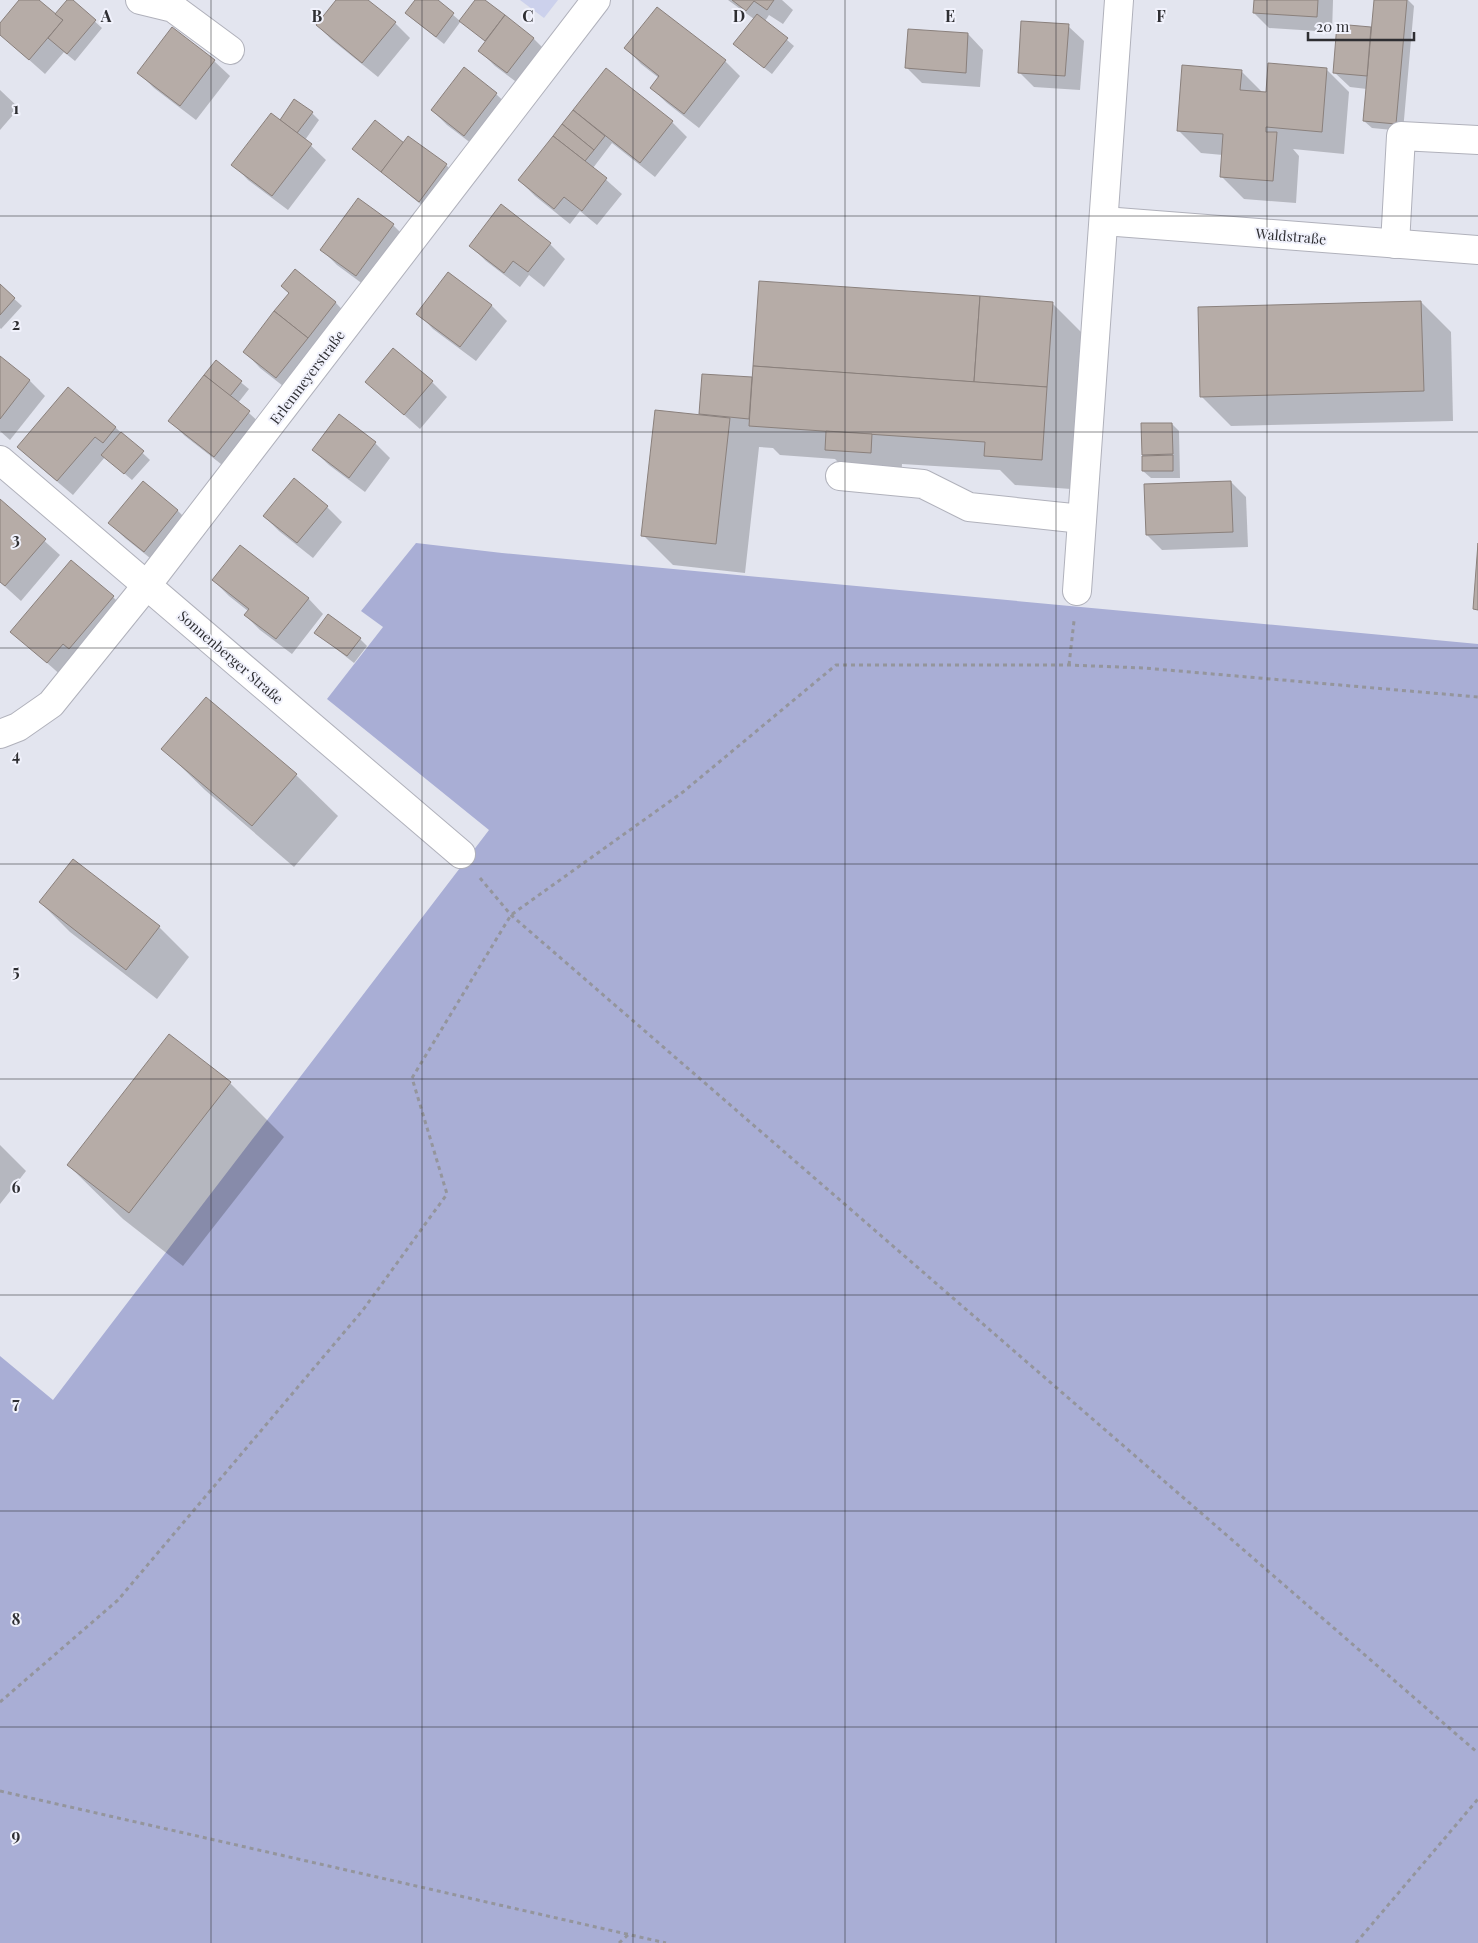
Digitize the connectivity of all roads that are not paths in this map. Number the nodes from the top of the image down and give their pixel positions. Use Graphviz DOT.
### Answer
graph roads {
  1 [pos="140,0"];
  2 [pos="596,0"];
  3 [pos="1119,0"];
  4 [pos="230,50"];
  5 [pos="1478,140"];
  6 [pos="1104,221"];
  7 [pos="1395,244"];
  8 [pos="1478,250"];
  9 [pos="0,460"];
  10 [pos="840,476"];
  11 [pos="1082,519"];
  12 [pos="148,585"];
  13 [pos="1077,591"];
  14 [pos="0,734"];
  15 [pos="460,854"];
  1 -- 4 [label="street"];
  2 -- 12 [label="street, Erlenmeyerstraße"];
  3 -- 6 [label="street"];
  5 -- 7 [label="street"];
  6 -- 7 [label="street, Waldstraße"];
  6 -- 11 [label="street"];
  7 -- 8 [label="street, Waldstraße"];
  9 -- 12 [label="street, Sonnenberger Straße"];
  10 -- 11 [label="street"];
  11 -- 13 [label="street"];
  12 -- 14 [label="street, Erlenmeyerstraße"];
  12 -- 15 [label="street, Sonnenberger Straße"];
}
